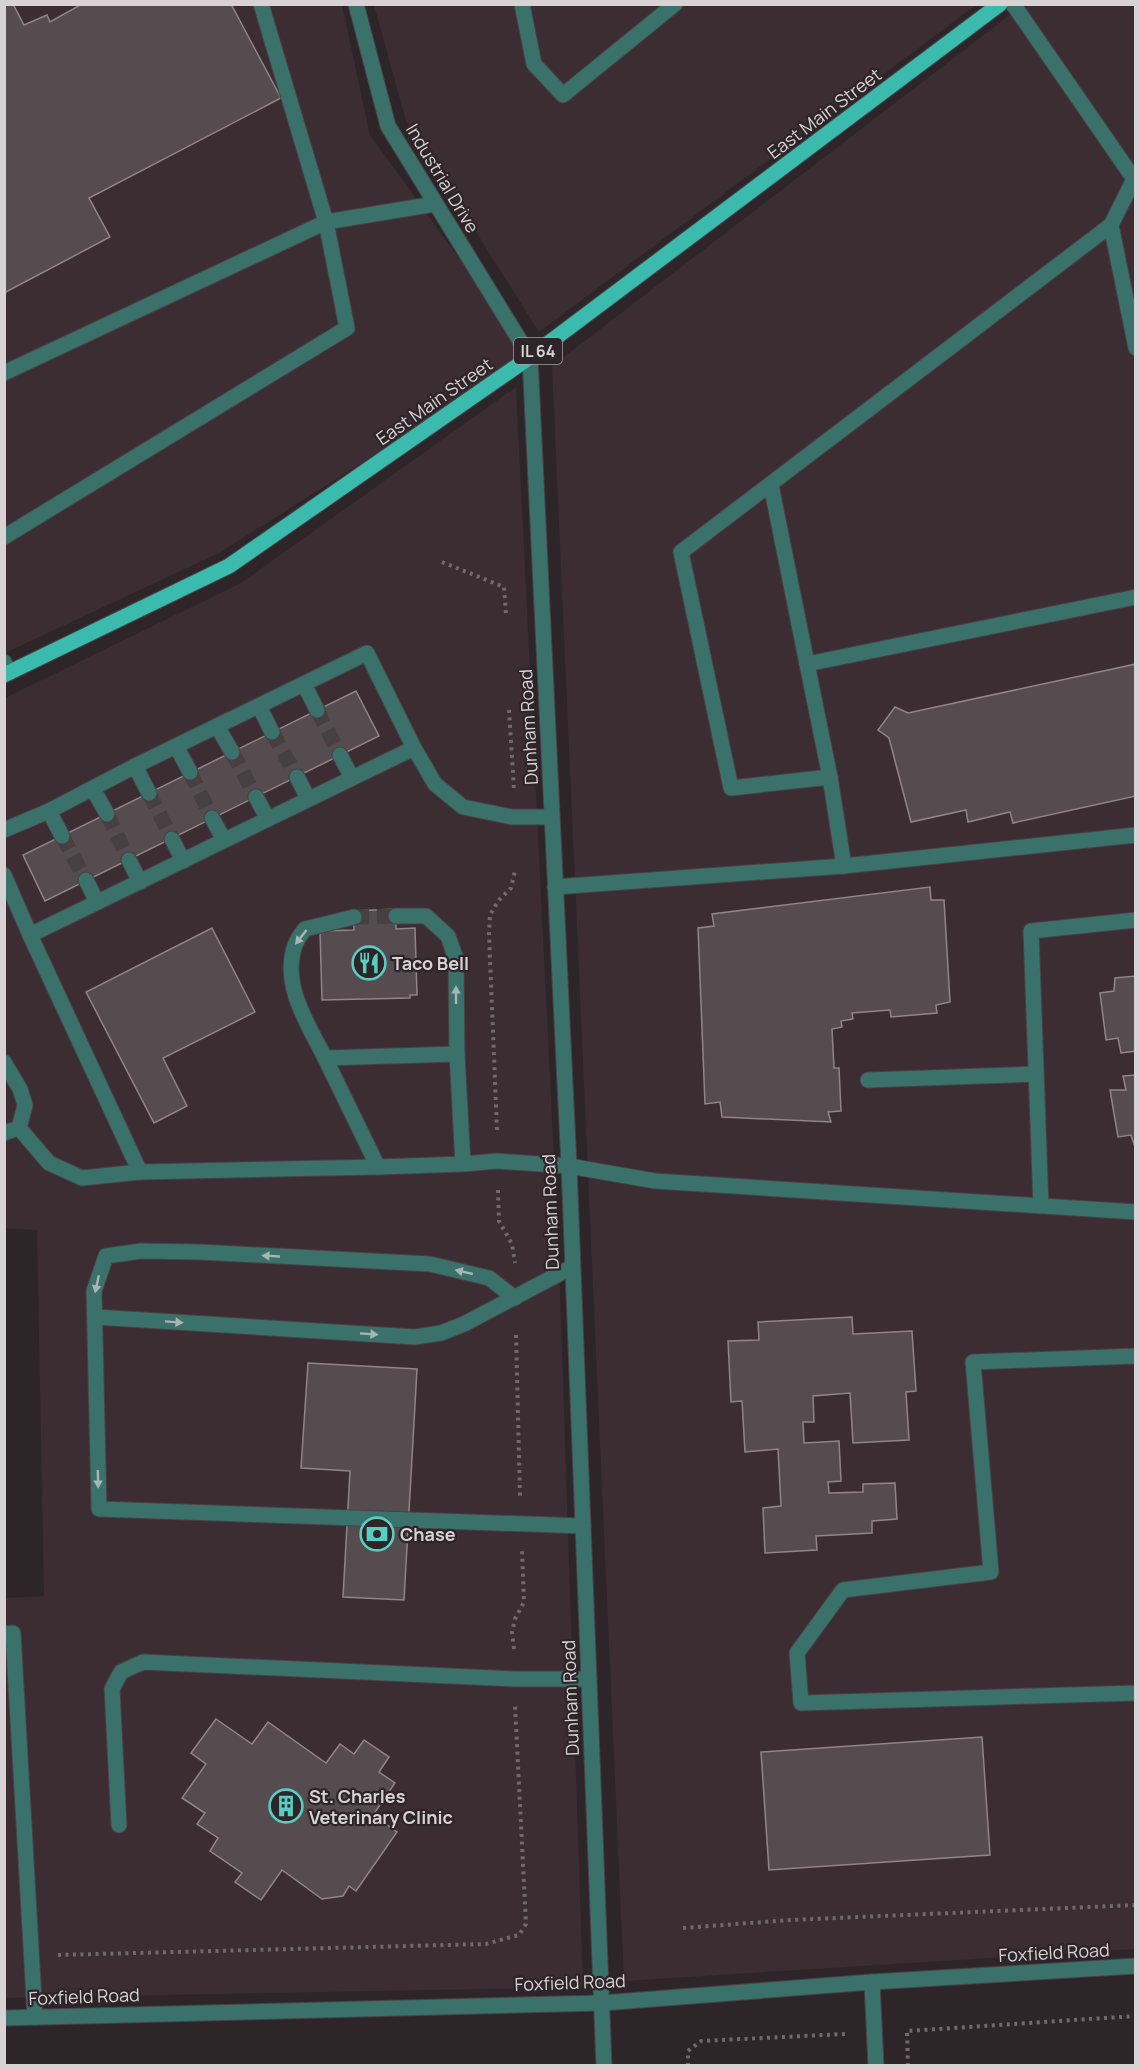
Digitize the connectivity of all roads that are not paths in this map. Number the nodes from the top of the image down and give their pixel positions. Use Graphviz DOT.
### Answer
graph roads {
  1 [pos="261,4"];
  2 [pos="356,4"];
  3 [pos="522,4"];
  4 [pos="675,4"];
  5 [pos="1000,4"];
  6 [pos="1013,4"];
  7 [pos="1135,179"];
  8 [pos="435,204"];
  9 [pos="326,222"];
  10 [pos="1111,225"];
  11 [pos="1136,348"];
  12 [pos="530,357"];
  13 [pos="4,373"];
  14 [pos="771,485"];
  15 [pos="4,537"];
  16 [pos="1136,597"];
  17 [pos="807,664"];
  18 [pos="6,670"];
  19 [pos="304,684"];
  20 [pos="259,706"];
  21 [pos="317,710"];
  22 [pos="217,726"];
  23 [pos="272,732"];
  24 [pos="176,746"];
  25 [pos="414,748"];
  26 [pos="232,752"];
  27 [pos="340,755"];
  28 [pos="135,766"];
  29 [pos="190,772"];
  30 [pos="297,777"];
  31 [pos="830,777"];
  32 [pos="352,778"];
  33 [pos="93,789"];
  34 [pos="148,793"];
  35 [pos="256,797"];
  36 [pos="308,798"];
  37 [pos="49,811"];
  38 [pos="107,814"];
  39 [pos="552,817"];
  40 [pos="212,818"];
  41 [pos="268,819"];
  42 [pos="4,830"];
  43 [pos="62,836"];
  44 [pos="1136,836"];
  45 [pos="172,838"];
  46 [pos="224,840"];
  47 [pos="129,860"];
  48 [pos="183,861"];
  49 [pos="844,866"];
  50 [pos="4,876"];
  51 [pos="86,880"];
  52 [pos="140,882"];
  53 [pos="555,887"];
  54 [pos="97,902"];
  55 [pos="396,916"];
  56 [pos="354,917"];
  57 [pos="1136,920"];
  58 [pos="30,935"];
  59 [pos="457,1054"];
  60 [pos="326,1058"];
  61 [pos="4,1062"];
  62 [pos="1036,1074"];
  63 [pos="868,1080"];
  64 [pos="12,1130"];
  65 [pos="463,1164"];
  66 [pos="569,1166"];
  67 [pos="378,1167"];
  68 [pos="140,1172"];
  69 [pos="1041,1206"];
  70 [pos="1136,1212"];
  71 [pos="572,1266"];
  72 [pos="515,1298"];
  73 [pos="95,1317"];
  74 [pos="1136,1356"];
  75 [pos="583,1526"];
  76 [pos="4,1634"];
  77 [pos="589,1679"];
  78 [pos="1136,1693"];
  79 [pos="118,1825"];
  80 [pos="1136,1966"];
  81 [pos="872,1982"];
  82 [pos="602,2002"];
  83 [pos="36,2017"];
  84 [pos="4,2018"];
  85 [pos="604,2066"];
  86 [pos="876,2066"];
  1 -- 9 [label="street"];
  2 -- 8 [label="street, Industrial Drive"];
  3 -- 4 [label="street"];
  5 -- 12 [label="main road, East Main Street / IL 64"];
  6 -- 7 [label="street"];
  7 -- 10 [label="street"];
  8 -- 9 [label="street"];
  8 -- 12 [label="street, Industrial Drive"];
  9 -- 13 [label="street"];
  9 -- 15 [label="street"];
  10 -- 11 [label="street"];
  10 -- 14 [label="street"];
  12 -- 18 [label="main road, East Main Street / IL 64"];
  12 -- 39 [label="street, Dunham Road"];
  14 -- 17 [label="street"];
  14 -- 31 [label="street"];
  16 -- 17 [label="street"];
  17 -- 31 [label="street"];
  19 -- 20 [label="street"];
  19 -- 21 [label="street"];
  19 -- 25 [label="street"];
  20 -- 22 [label="street"];
  20 -- 23 [label="street"];
  22 -- 24 [label="street"];
  22 -- 26 [label="street"];
  24 -- 28 [label="street"];
  24 -- 29 [label="street"];
  25 -- 32 [label="street"];
  25 -- 39 [label="street"];
  27 -- 32 [label="street"];
  28 -- 33 [label="street"];
  28 -- 34 [label="street"];
  30 -- 36 [label="street"];
  31 -- 49 [label="street"];
  32 -- 36 [label="street"];
  33 -- 37 [label="street"];
  33 -- 38 [label="street"];
  35 -- 41 [label="street"];
  36 -- 41 [label="street"];
  37 -- 42 [label="street"];
  37 -- 43 [label="street"];
  39 -- 53 [label="street, Dunham Road"];
  40 -- 46 [label="street"];
  41 -- 46 [label="street"];
  44 -- 49 [label="street"];
  45 -- 48 [label="street"];
  46 -- 48 [label="street"];
  47 -- 52 [label="street"];
  48 -- 52 [label="street"];
  49 -- 53 [label="street"];
  50 -- 58 [label="street"];
  51 -- 54 [label="street"];
  52 -- 54 [label="street"];
  53 -- 66 [label="street, Dunham Road"];
  54 -- 58 [label="street"];
  59 -- 55 [label="street, one-way"];
  56 -- 60 [label="street, one-way"];
  57 -- 62 [label="street"];
  58 -- 68 [label="street"];
  59 -- 60 [label="street"];
  59 -- 65 [label="street"];
  60 -- 67 [label="street"];
  61 -- 64 [label="street"];
  62 -- 63 [label="street"];
  62 -- 69 [label="street"];
  64 -- 68 [label="street"];
  65 -- 66 [label="street"];
  65 -- 67 [label="street"];
  66 -- 69 [label="street"];
  66 -- 71 [label="street, Dunham Road"];
  67 -- 68 [label="street"];
  69 -- 70 [label="street"];
  71 -- 72 [label="street"];
  71 -- 75 [label="street, Dunham Road"];
  73 -- 72 [label="street, one-way"];
  72 -- 73 [label="street, one-way"];
  73 -- 75 [label="street, one-way"];
  74 -- 78 [label="street"];
  75 -- 77 [label="street, Dunham Road"];
  76 -- 83 [label="street"];
  77 -- 79 [label="street"];
  77 -- 82 [label="street, Dunham Road"];
  80 -- 81 [label="street, Foxfield Road"];
  81 -- 82 [label="street, Foxfield Road"];
  81 -- 86 [label="street"];
  82 -- 83 [label="street, Foxfield Road"];
  82 -- 85 [label="street, Dunham Road"];
  83 -- 84 [label="street, Foxfield Road"];
}
